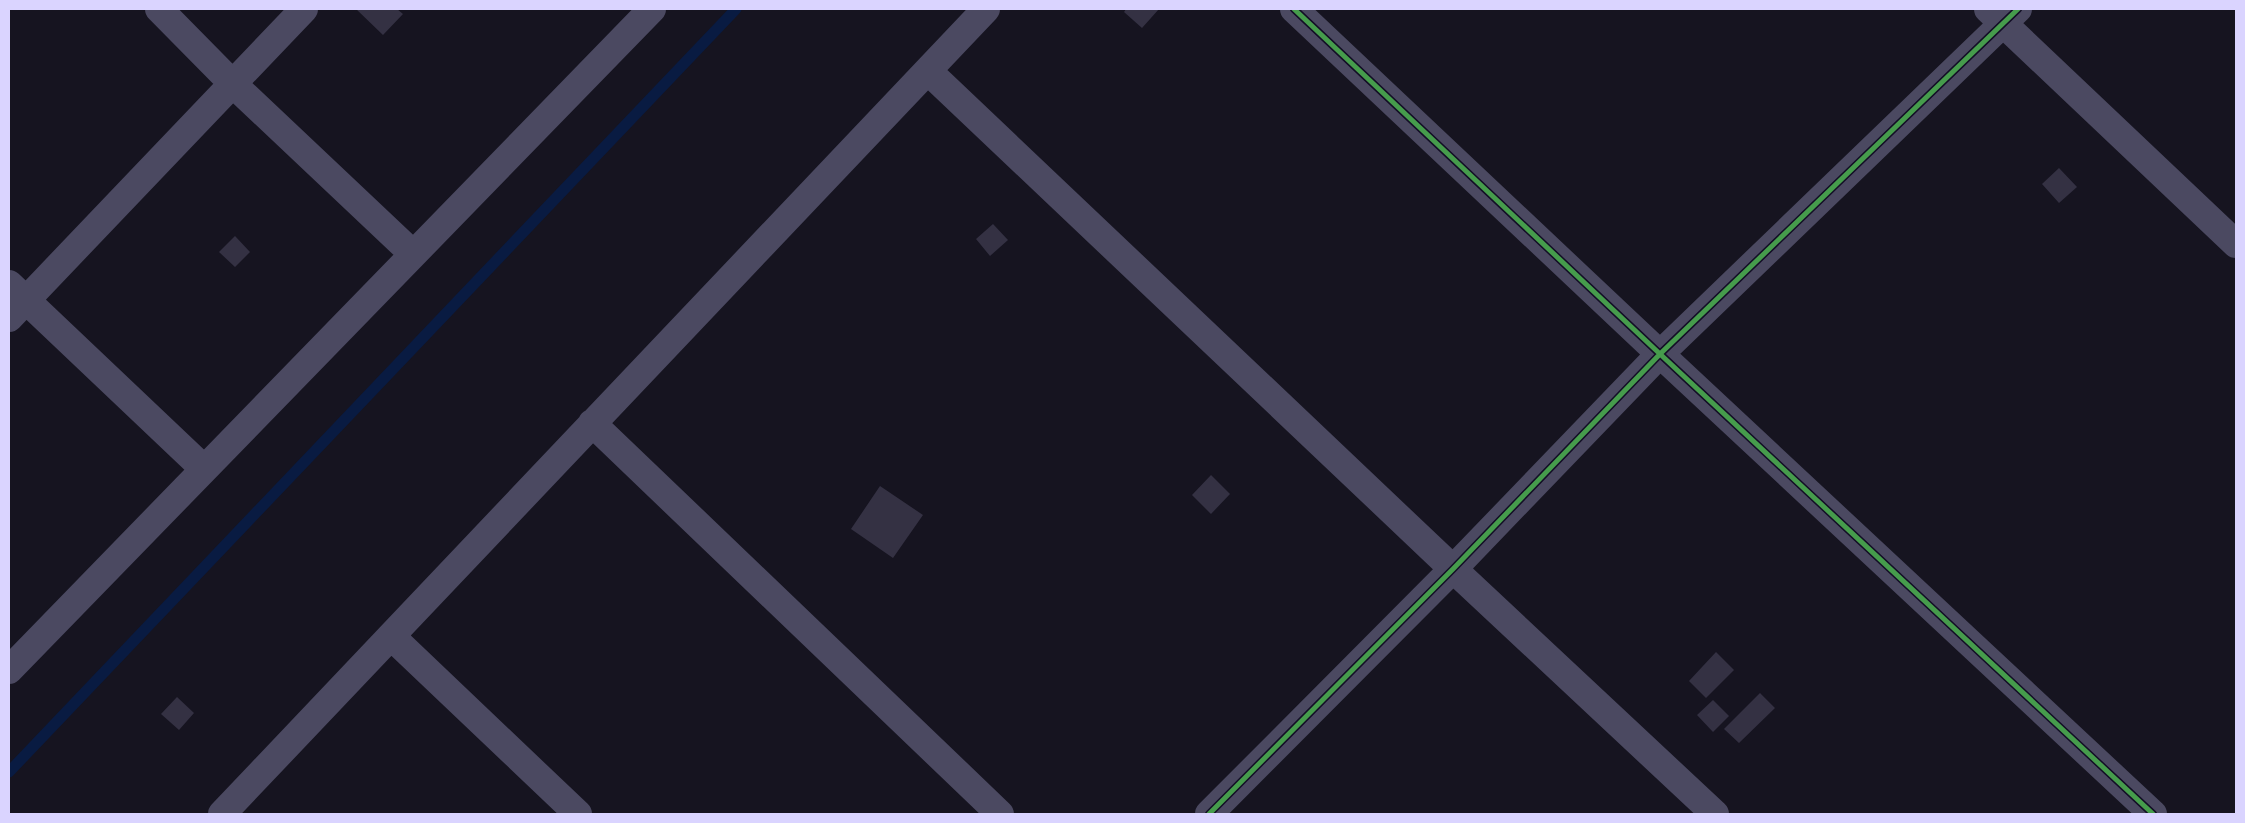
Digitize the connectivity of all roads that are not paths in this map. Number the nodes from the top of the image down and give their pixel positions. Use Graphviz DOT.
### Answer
graph roads {
  1 [pos="158,9"];
  2 [pos="304,9"];
  3 [pos="652,9"];
  4 [pos="986,9"];
  5 [pos="1294,9"];
  6 [pos="2003,14"];
  7 [pos="928,71"];
  8 [pos="232,83"];
  9 [pos="2236,244"];
  10 [pos="413,254"];
  11 [pos="14,301"];
  12 [pos="1660,354"];
  13 [pos="592,423"];
  14 [pos="203,468"];
  15 [pos="1452,569"];
  16 [pos="392,637"];
  17 [pos="9,668"];
  18 [pos="222,814"];
  19 [pos="578,814"];
  20 [pos="1000,814"];
  21 [pos="1209,814"];
  22 [pos="1715,814"];
  23 [pos="2153,814"];
  1 -- 8 [label="street"];
  2 -- 8 [label="street"];
  3 -- 10 [label="street"];
  4 -- 7 [label="street"];
  5 -- 12 [label="street"];
  6 -- 9 [label="street"];
  6 -- 12 [label="street"];
  7 -- 13 [label="street"];
  7 -- 15 [label="street"];
  8 -- 10 [label="street"];
  8 -- 11 [label="street"];
  10 -- 14 [label="street"];
  11 -- 14 [label="street"];
  12 -- 15 [label="street"];
  12 -- 23 [label="street"];
  13 -- 16 [label="street"];
  13 -- 20 [label="street"];
  14 -- 17 [label="street"];
  15 -- 21 [label="street"];
  15 -- 22 [label="street"];
  16 -- 18 [label="street"];
  16 -- 19 [label="street"];
}
